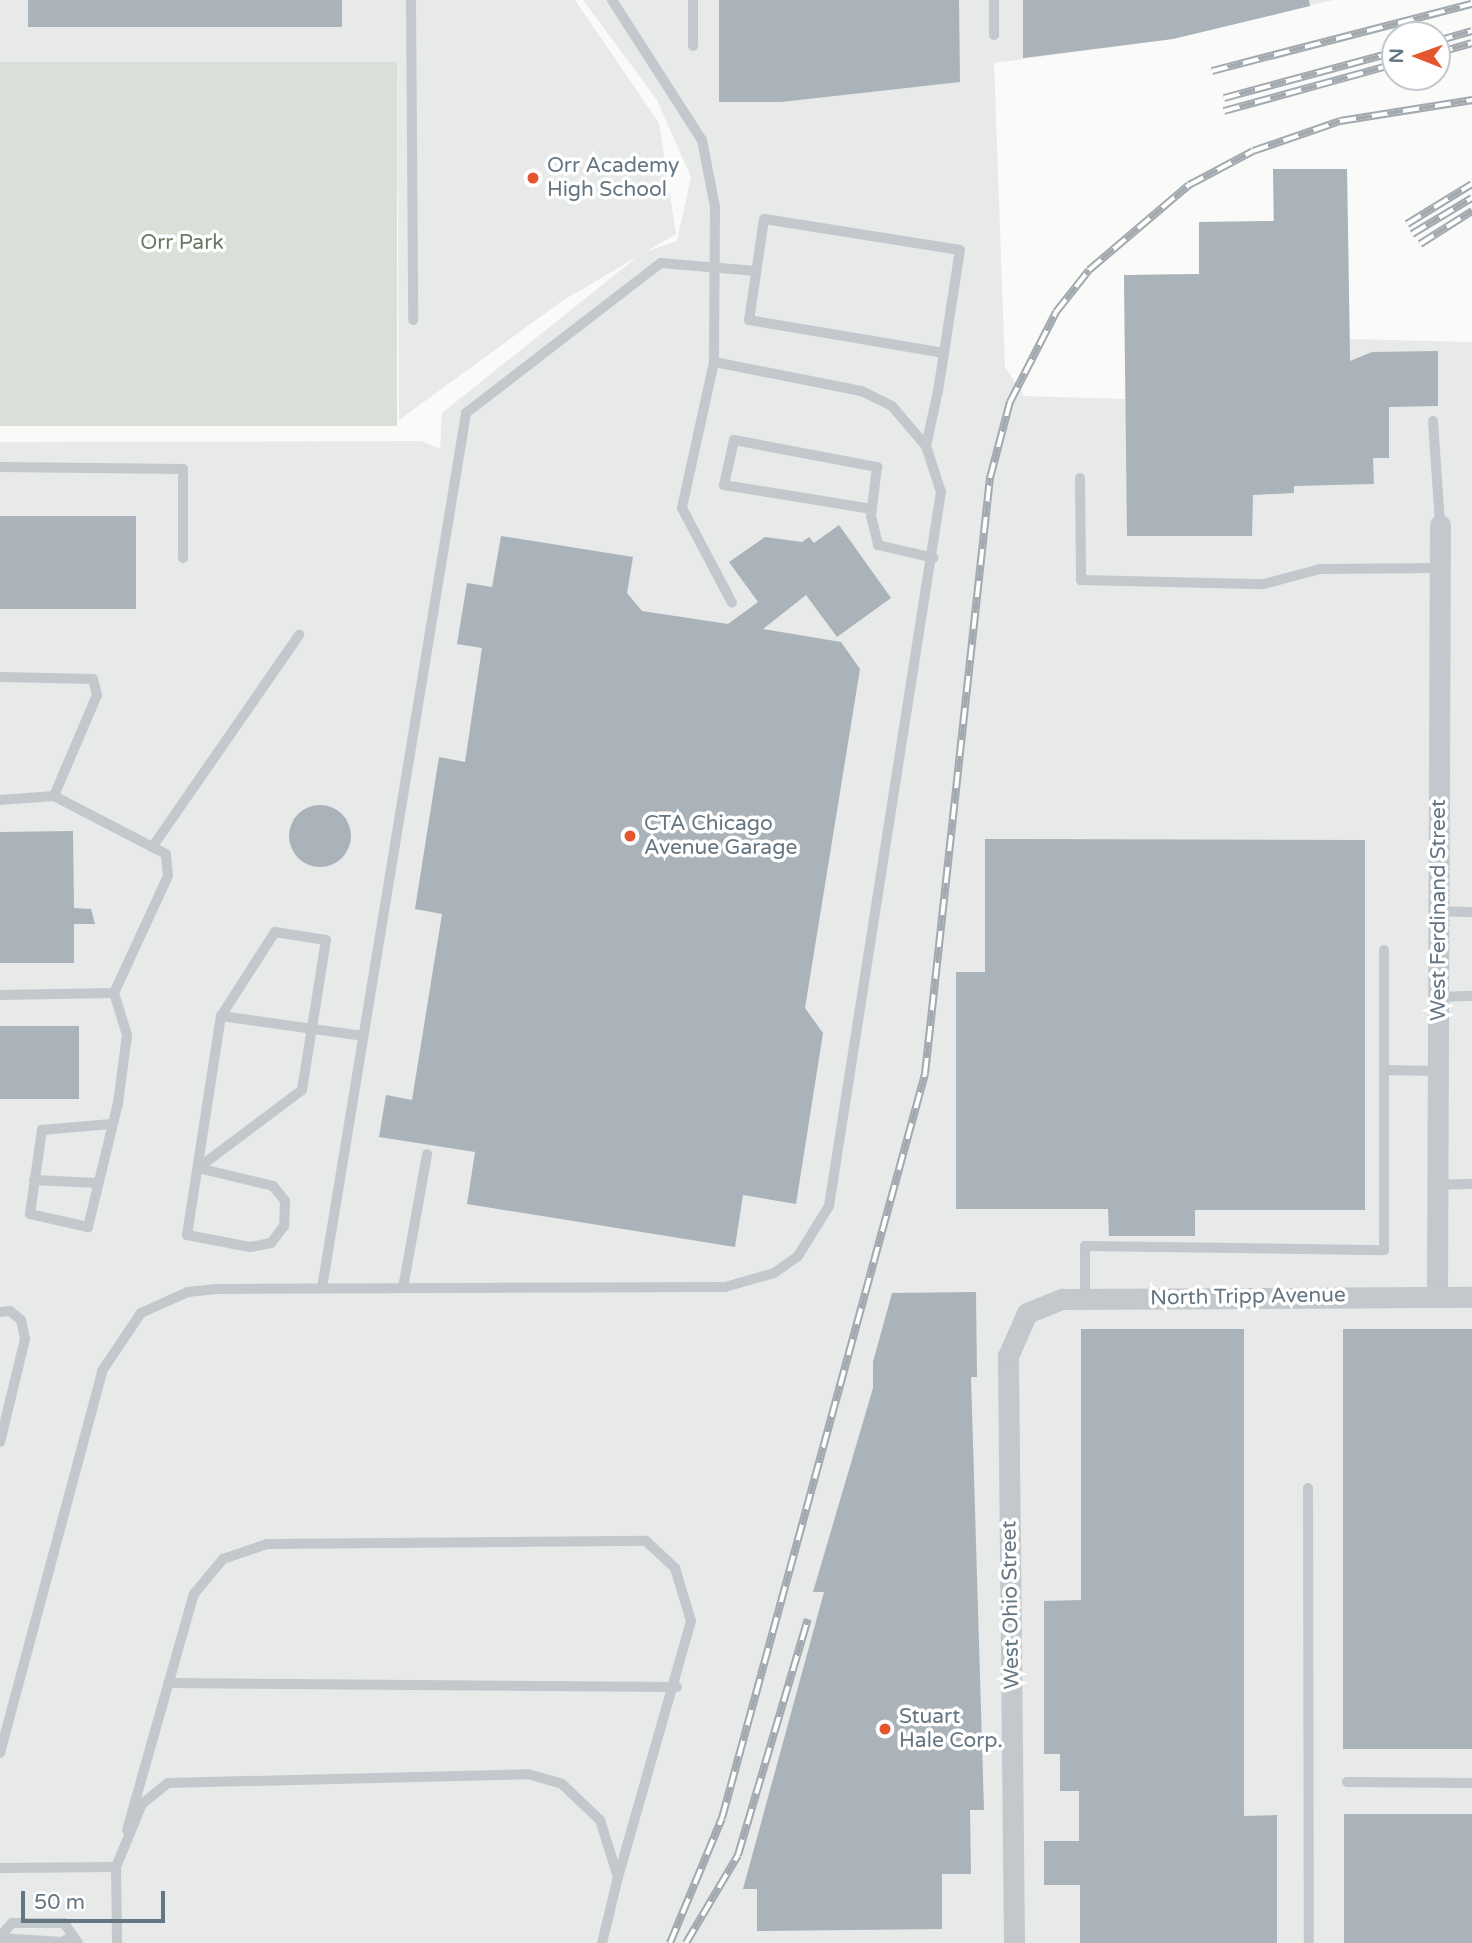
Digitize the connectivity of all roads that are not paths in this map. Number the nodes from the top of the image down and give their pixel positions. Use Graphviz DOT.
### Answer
graph roads {
  1 [pos="411,0"];
  2 [pos="612,0"];
  3 [pos="693,0"];
  4 [pos="994,0"];
  5 [pos="994,35"];
  6 [pos="693,46"];
  7 [pos="715,266"];
  8 [pos="756,271"];
  9 [pos="413,320"];
  10 [pos="944,354"];
  11 [pos="714,362"];
  12 [pos="1433,421"];
  13 [pos="926,446"];
  14 [pos="0,467"];
  15 [pos="1080,478"];
  16 [pos="872,509"];
  17 [pos="1440,524"];
  18 [pos="183,558"];
  19 [pos="934,558"];
  20 [pos="1440,568"];
  21 [pos="732,603"];
  22 [pos="299,635"];
  23 [pos="0,677"];
  24 [pos="54,796"];
  25 [pos="0,800"];
  26 [pos="153,846"];
  27 [pos="1439,911"];
  28 [pos="1472,912"];
  29 [pos="1384,950"];
  30 [pos="114,993"];
  31 [pos="0,995"];
  32 [pos="1472,996"];
  33 [pos="1438,997"];
  34 [pos="221,1016"];
  35 [pos="312,1028"];
  36 [pos="363,1036"];
  37 [pos="1384,1070"];
  38 [pos="1438,1071"];
  39 [pos="111,1124"];
  40 [pos="427,1154"];
  41 [pos="198,1168"];
  42 [pos="34,1180"];
  43 [pos="98,1183"];
  44 [pos="1472,1184"];
  45 [pos="1438,1185"];
  46 [pos="322,1288"];
  47 [pos="403,1288"];
  48 [pos="1437,1296"];
  49 [pos="1472,1297"];
  50 [pos="1085,1299"];
  51 [pos="0,1312"];
  52 [pos="1027,1313"];
  53 [pos="0,1442"];
  54 [pos="1308,1488"];
  55 [pos="168,1683"];
  56 [pos="677,1687"];
  57 [pos="0,1753"];
  58 [pos="1347,1782"];
  59 [pos="1472,1783"];
  60 [pos="127,1830"];
  61 [pos="116,1867"];
  62 [pos="0,1868"];
  63 [pos="618,1877"];
  64 [pos="0,1937"];
  65 [pos="76,1939"];
  66 [pos="117,1943"];
  67 [pos="602,1943"];
  68 [pos="1014,1943"];
  69 [pos="1309,1943"];
  1 -- 9 [label="lane"];
  2 -- 7 [label="lane"];
  3 -- 6 [label="lane"];
  4 -- 5 [label="lane"];
  7 -- 8 [label="lane"];
  7 -- 11 [label="lane"];
  7 -- 36 [label="lane"];
  8 -- 10 [label="lane"];
  8 -- 10 [label="lane"];
  10 -- 13 [label="lane"];
  11 -- 13 [label="lane"];
  11 -- 21 [label="lane"];
  12 -- 17 [label="lane"];
  13 -- 19 [label="lane"];
  14 -- 18 [label="lane"];
  15 -- 20 [label="lane"];
  16 -- 16 [label="lane"];
  16 -- 19 [label="lane"];
  17 -- 20 [label="street, West Ferdinand Street"];
  19 -- 47 [label="lane"];
  20 -- 27 [label="street, West Ferdinand Street"];
  22 -- 26 [label="lane"];
  23 -- 24 [label="lane"];
  24 -- 25 [label="lane"];
  24 -- 26 [label="lane"];
  26 -- 30 [label="lane"];
  27 -- 28 [label="lane"];
  27 -- 33 [label="street, West Ferdinand Street"];
  29 -- 37 [label="lane"];
  30 -- 31 [label="lane"];
  30 -- 39 [label="lane"];
  32 -- 33 [label="lane"];
  33 -- 38 [label="street, West Ferdinand Street"];
  34 -- 35 [label="lane"];
  34 -- 35 [label="lane"];
  34 -- 41 [label="lane"];
  35 -- 36 [label="lane"];
  35 -- 41 [label="lane"];
  36 -- 46 [label="lane"];
  37 -- 38 [label="lane"];
  37 -- 50 [label="lane"];
  38 -- 45 [label="street, West Ferdinand Street"];
  39 -- 42 [label="lane"];
  39 -- 43 [label="lane"];
  40 -- 47 [label="lane"];
  41 -- 41 [label="lane"];
  42 -- 43 [label="lane"];
  42 -- 43 [label="lane"];
  44 -- 45 [label="lane"];
  45 -- 48 [label="street, West Ferdinand Street"];
  46 -- 47 [label="lane"];
  46 -- 57 [label="lane"];
  48 -- 49 [label="street, North Tripp Avenue"];
  48 -- 50 [label="street, North Tripp Avenue"];
  50 -- 52 [label="street, North Tripp Avenue"];
  51 -- 53 [label="lane"];
  52 -- 68 [label="street, West Ohio Street"];
  54 -- 69 [label="lane"];
  55 -- 56 [label="lane"];
  55 -- 56 [label="lane"];
  55 -- 60 [label="lane"];
  56 -- 63 [label="lane"];
  58 -- 59 [label="lane"];
  60 -- 61 [label="lane"];
  60 -- 63 [label="lane"];
  61 -- 62 [label="lane"];
  61 -- 66 [label="lane"];
  63 -- 67 [label="lane"];
  64 -- 65 [label="lane"];
  64 -- 65 [label="lane"];
}
